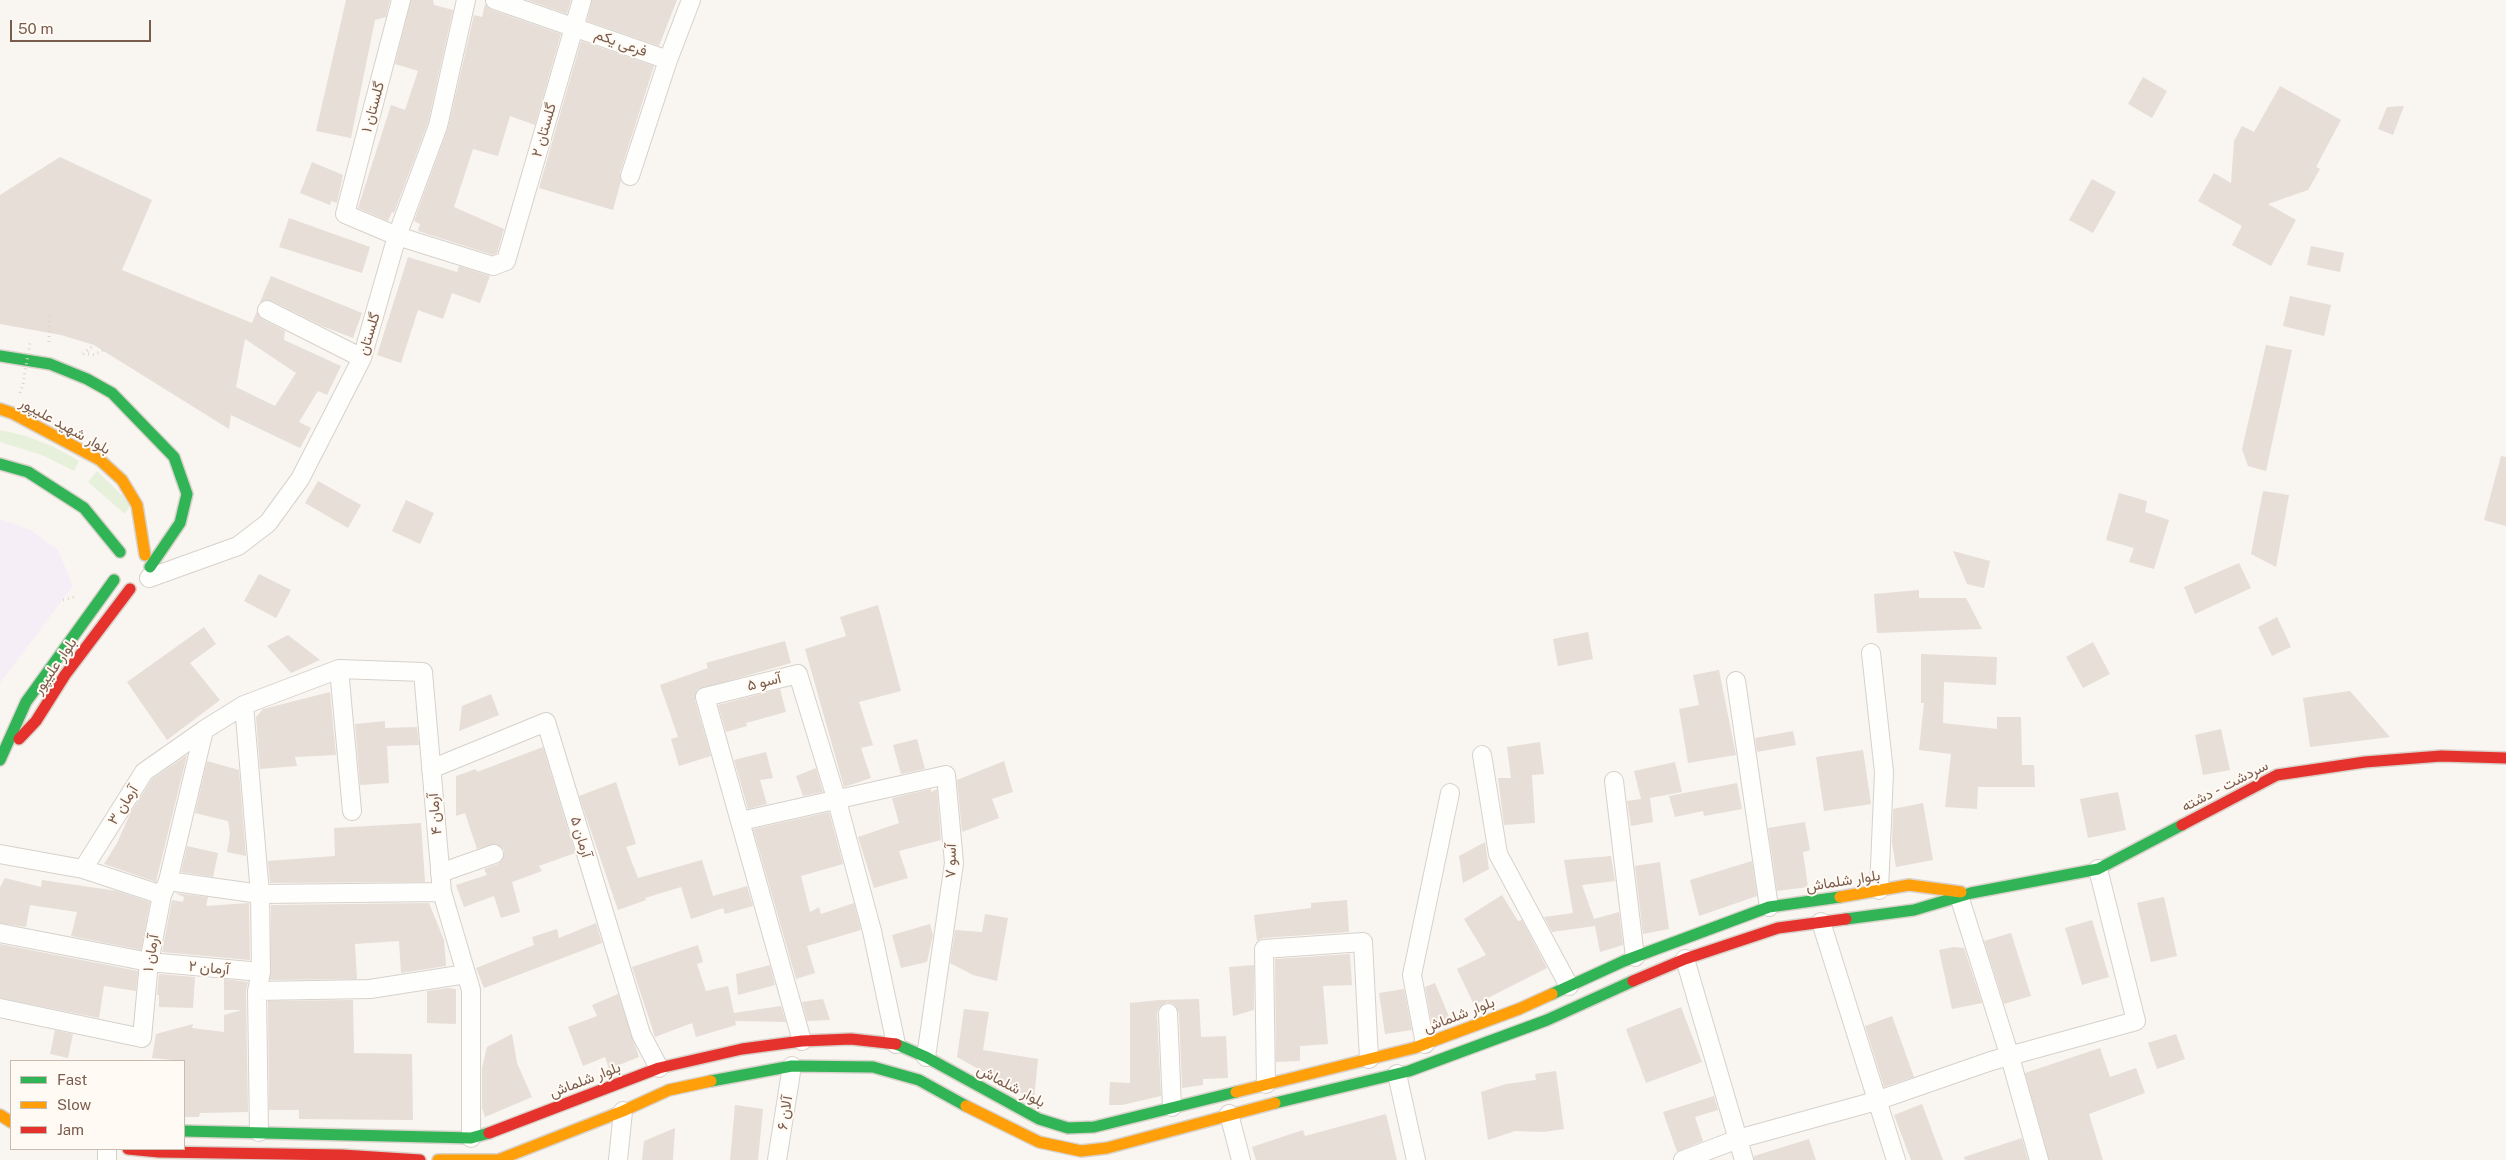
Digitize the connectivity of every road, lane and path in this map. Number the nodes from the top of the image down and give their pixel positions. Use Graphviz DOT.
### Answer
graph roads {
  1 [pos="401,0"];
  2 [pos="466,0"];
  3 [pos="495,0"];
  4 [pos="582,0"];
  5 [pos="691,0"];
  6 [pos="575,26"];
  7 [pos="668,60"];
  8 [pos="630,176"];
  9 [pos="397,236"];
  10 [pos="266,310"];
  11 [pos="50,312"];
  12 [pos="30,343"];
  13 [pos="94,345"];
  14 [pos="49,346"];
  15 [pos="103,350"];
  16 [pos="0,356"];
  17 [pos="362,358"];
  18 [pos="23,384"];
  19 [pos="0,409"];
  20 [pos="0,464"];
  21 [pos="120,552"];
  22 [pos="145,555"];
  23 [pos="149,572"];
  24 [pos="114,580"];
  25 [pos="130,589"];
  26 [pos="1871,653"];
  27 [pos="340,669"];
  28 [pos="1736,681"];
  29 [pos="244,706"];
  30 [pos="204,730"];
  31 [pos="1482,755"];
  32 [pos="0,758"];
  33 [pos="2506,758"];
  34 [pos="432,769"];
  35 [pos="1614,782"];
  36 [pos="1450,793"];
  37 [pos="837,801"];
  38 [pos="352,810"];
  39 [pos="741,821"];
  40 [pos="0,854"];
  41 [pos="494,854"];
  42 [pos="83,869"];
  43 [pos="2098,869"];
  44 [pos="440,874"];
  45 [pos="165,888"];
  46 [pos="1879,890"];
  47 [pos="442,892"];
  48 [pos="260,894"];
  49 [pos="1965,895"];
  50 [pos="1859,896"];
  51 [pos="1843,898"];
  52 [pos="1769,907"];
  53 [pos="1863,916"];
  54 [pos="1846,919"];
  55 [pos="1821,922"];
  56 [pos="0,933"];
  57 [pos="1635,957"];
  58 [pos="1685,959"];
  59 [pos="148,962"];
  60 [pos="261,972"];
  61 [pos="466,974"];
  62 [pos="1568,986"];
  63 [pos="258,992"];
  64 [pos="0,1008"];
  65 [pos="1168,1014"];
  66 [pos="802,1041"];
  67 [pos="896,1044"];
  68 [pos="1425,1044"];
  69 [pos="926,1057"];
  70 [pos="2010,1057"];
  71 [pos="1369,1059"];
  72 [pos="792,1066"];
  73 [pos="659,1068"];
  74 [pos="1397,1074"];
  75 [pos="1266,1084"];
  76 [pos="1876,1101"];
  77 [pos="1172,1108"];
  78 [pos="623,1111"];
  79 [pos="1228,1114"];
  80 [pos="185,1131"];
  81 [pos="259,1132"];
  82 [pos="471,1138"];
  83 [pos="1738,1140"];
  84 [pos="166,1150"];
  85 [pos="184,1153"];
  86 [pos="1096,1155"];
  87 [pos="342,1158"];
  88 [pos="420,1160"];
  89 [pos="438,1160"];
  90 [pos="498,1160"];
  91 [pos="618,1160"];
  92 [pos="777,1160"];
  93 [pos="1242,1160"];
  94 [pos="1416,1160"];
  95 [pos="1683,1160"];
  96 [pos="1744,1160"];
  97 [pos="1896,1160"];
  98 [pos="2039,1160"];
  1 -- 9 [label="street, گلستان ۱"];
  2 -- 9 [label="street, گلستان"];
  3 -- 6 [label="street, فرعی یکم"];
  4 -- 6 [label="street, گلستان ۲"];
  5 -- 7 [label="street"];
  6 -- 7 [label="street, فرعی یکم"];
  6 -- 9 [label="street, گلستان ۲"];
  7 -- 8 [label="street"];
  9 -- 17 [label="street, گلستان"];
  10 -- 17 [label="street"];
  11 -- 14 [label="path"];
  12 -- 18 [label="path, bridge"];
  13 -- 15 [label="path"];
  16 -- 23 [label="main road"];
  17 -- 23 [label="street, گلستان"];
  19 -- 22 [label="main road, بلوار شهید علیپور"];
  20 -- 21 [label="main road"];
  21 -- 22 [label="main road"];
  21 -- 24 [label="main road"];
  22 -- 23 [label="main road"];
  23 -- 25 [label="main road"];
  24 -- 25 [label="main road"];
  24 -- 32 [label="main road, بلوار علیپور"];
  25 -- 32 [label="main road, بلوار علیپور"];
  26 -- 46 [label="street"];
  27 -- 29 [label="street, آرمان ۴"];
  27 -- 34 [label="street, آرمان ۴"];
  27 -- 38 [label="street"];
  28 -- 52 [label="street"];
  29 -- 30 [label="street, آرمان ۳"];
  29 -- 48 [label="street"];
  30 -- 42 [label="street, آرمان ۳"];
  30 -- 45 [label="street, آرمان ۱"];
  31 -- 62 [label="street"];
  33 -- 43 [label="main road, سردشت - دشته"];
  34 -- 44 [label="street, آرمان ۴"];
  34 -- 73 [label="street, آرمان ۵"];
  35 -- 57 [label="street"];
  36 -- 68 [label="street"];
  37 -- 39 [label="street"];
  37 -- 39 [label="street, آسو ۵"];
  37 -- 67 [label="street, آسو ۵"];
  37 -- 69 [label="street, آسو ۷"];
  39 -- 66 [label="street, آسو ۵"];
  40 -- 42 [label="street"];
  41 -- 44 [label="street"];
  42 -- 45 [label="street"];
  43 -- 49 [label="main road, سردشت - دشته"];
  43 -- 70 [label="street"];
  44 -- 47 [label="street, آرمان ۴"];
  45 -- 48 [label="street"];
  45 -- 59 [label="street, آرمان ۱"];
  46 -- 49 [label="main road, بلوار شلماش"];
  46 -- 50 [label="main road, بلوار شلماش"];
  47 -- 48 [label="street"];
  47 -- 61 [label="street, آرمان ۴"];
  48 -- 60 [label="street"];
  49 -- 53 [label="main road"];
  49 -- 70 [label="street"];
  50 -- 51 [label="main road, بلوار شلماش"];
  50 -- 53 [label="main road"];
  51 -- 52 [label="main road, بلوار شلماش"];
  51 -- 54 [label="main road"];
  52 -- 57 [label="main road, بلوار شلماش"];
  53 -- 54 [label="main road"];
  54 -- 55 [label="main road"];
  55 -- 58 [label="main road"];
  55 -- 76 [label="street"];
  56 -- 59 [label="street, آرمان ۲"];
  57 -- 62 [label="main road, بلوار شلماش"];
  58 -- 74 [label="main road"];
  58 -- 83 [label="street"];
  59 -- 60 [label="street, آرمان ۲"];
  59 -- 64 [label="street, آرمان ۱"];
  60 -- 63 [label="street"];
  61 -- 63 [label="street"];
  61 -- 82 [label="street, آرمان ۴"];
  62 -- 68 [label="main road, بلوار شلماش"];
  63 -- 81 [label="street"];
  65 -- 77 [label="street"];
  66 -- 67 [label="main road, بلوار شلماش"];
  66 -- 73 [label="main road, بلوار شلماش"];
  67 -- 69 [label="main road, بلوار شلماش"];
  68 -- 71 [label="main road, بلوار شلماش"];
  69 -- 77 [label="main road, بلوار شلماش"];
  70 -- 76 [label="street"];
  70 -- 98 [label="street"];
  71 -- 75 [label="main road, بلوار شلماش"];
  71 -- 75 [label="street"];
  72 -- 78 [label="main road"];
  72 -- 86 [label="main road"];
  72 -- 92 [label="street, آلان ۶"];
  73 -- 82 [label="main road, بلوار شلماش"];
  74 -- 79 [label="main road"];
  74 -- 94 [label="street"];
  75 -- 77 [label="main road, بلوار شلماش"];
  76 -- 83 [label="street"];
  76 -- 97 [label="street"];
  78 -- 90 [label="main road"];
  78 -- 91 [label="street"];
  79 -- 86 [label="main road"];
  79 -- 93 [label="street"];
  80 -- 81 [label="main road, بلوار شلماش"];
  81 -- 82 [label="main road, بلوار شلماش"];
  83 -- 95 [label="street"];
  83 -- 96 [label="street"];
  84 -- 85 [label="main road"];
  85 -- 87 [label="main road"];
  87 -- 88 [label="main road"];
  89 -- 90 [label="main road"];
}
